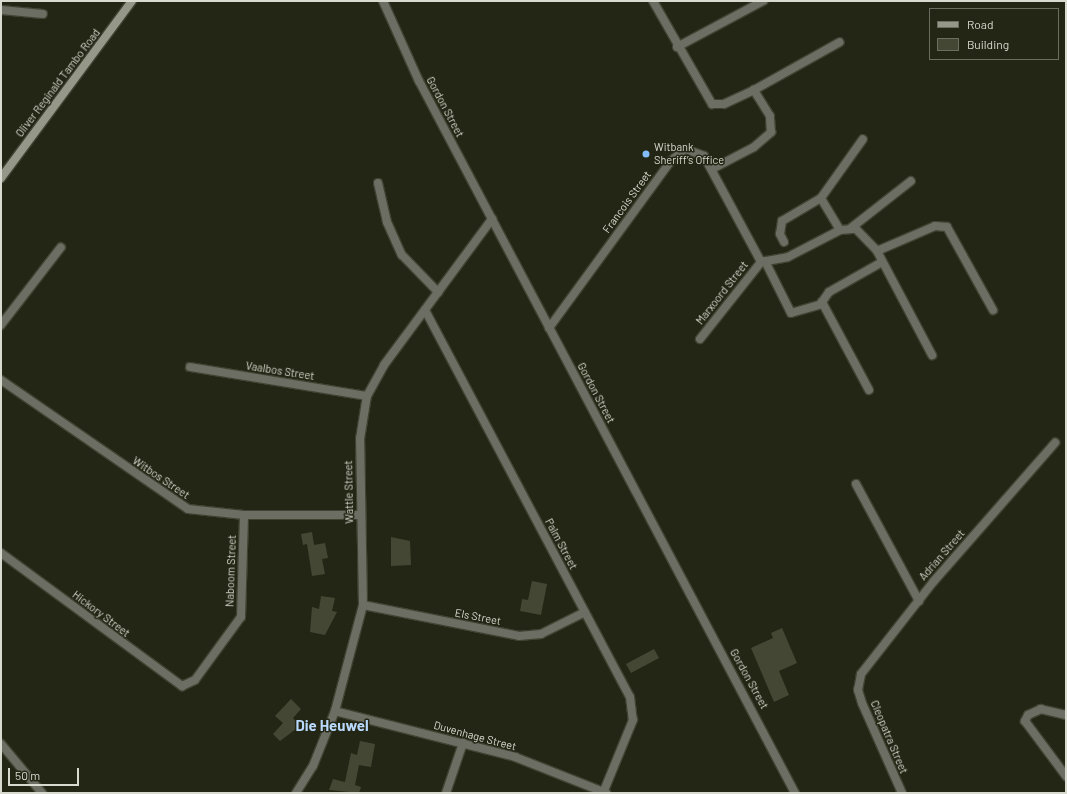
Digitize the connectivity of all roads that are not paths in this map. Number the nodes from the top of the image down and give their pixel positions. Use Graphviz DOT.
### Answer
graph roads {
  1 [pos="132,1"];
  2 [pos="383,1"];
  3 [pos="653,1"];
  4 [pos="763,1"];
  5 [pos="1,10"];
  6 [pos="43,14"];
  7 [pos="840,42"];
  8 [pos="678,47"];
  9 [pos="754,90"];
  10 [pos="863,139"];
  11 [pos="712,169"];
  12 [pos="1,178"];
  13 [pos="911,181"];
  14 [pos="378,183"];
  15 [pos="821,198"];
  16 [pos="492,219"];
  17 [pos="852,228"];
  18 [pos="840,230"];
  19 [pos="784,242"];
  20 [pos="61,247"];
  21 [pos="877,251"];
  22 [pos="763,262"];
  23 [pos="882,262"];
  24 [pos="438,292"];
  25 [pos="822,304"];
  26 [pos="425,310"];
  27 [pos="993,310"];
  28 [pos="1,325"];
  29 [pos="549,328"];
  30 [pos="700,339"];
  31 [pos="932,355"];
  32 [pos="190,367"];
  33 [pos="1,380"];
  34 [pos="869,390"];
  35 [pos="367,396"];
  36 [pos="1055,443"];
  37 [pos="856,484"];
  38 [pos="244,515"];
  39 [pos="360,515"];
  40 [pos="1,553"];
  41 [pos="918,601"];
  42 [pos="363,605"];
  43 [pos="585,612"];
  44 [pos="190,684"];
  45 [pos="858,690"];
  46 [pos="335,711"];
  47 [pos="1066,715"];
  48 [pos="463,743"];
  49 [pos="1,744"];
  50 [pos="1066,776"];
  51 [pos="42,793"];
  52 [pos="296,793"];
  53 [pos="446,793"];
  54 [pos="604,793"];
  55 [pos="795,793"];
  56 [pos="902,793"];
  1 -- 12 [label="main road, Oliver Reginald Tambo Road"];
  2 -- 16 [label="street, Gordon Street"];
  3 -- 8 [label="street"];
  4 -- 8 [label="street"];
  5 -- 6 [label="street"];
  7 -- 9 [label="street"];
  8 -- 9 [label="street"];
  9 -- 11 [label="street"];
  10 -- 15 [label="street"];
  11 -- 22 [label="street, Francois Street"];
  11 -- 29 [label="street, Francois Street"];
  13 -- 17 [label="street"];
  14 -- 24 [label="street"];
  15 -- 18 [label="street"];
  15 -- 19 [label="street"];
  16 -- 24 [label="street, Wattle Street"];
  16 -- 29 [label="street, Gordon Street"];
  17 -- 18 [label="street"];
  17 -- 21 [label="street"];
  18 -- 22 [label="street"];
  20 -- 28 [label="street"];
  21 -- 23 [label="street"];
  21 -- 27 [label="street"];
  22 -- 25 [label="street, Francois Street"];
  22 -- 30 [label="street, Marxoord Street"];
  23 -- 25 [label="street"];
  23 -- 31 [label="street"];
  24 -- 26 [label="street, Wattle Street"];
  25 -- 34 [label="street"];
  26 -- 35 [label="street, Wattle Street"];
  26 -- 43 [label="street, Palm Street"];
  29 -- 55 [label="street, Gordon Street"];
  32 -- 35 [label="street, Vaalbos Street"];
  33 -- 38 [label="street, Witbos Street"];
  35 -- 39 [label="street, Wattle Street"];
  36 -- 41 [label="street, Adrian Street"];
  37 -- 41 [label="street"];
  38 -- 39 [label="street, Witbos Street"];
  38 -- 44 [label="street, Naboom Street"];
  39 -- 42 [label="street, Wattle Street"];
  40 -- 44 [label="street, Hickory Street"];
  41 -- 45 [label="street, Adrian Street"];
  42 -- 43 [label="street, Els Street"];
  42 -- 46 [label="street, Wattle Street"];
  43 -- 54 [label="street, Palm Street"];
  45 -- 56 [label="street, Cleopatra Street"];
  46 -- 48 [label="street, Duvenhage Street"];
  46 -- 52 [label="street, Wattle Street"];
  47 -- 50 [label="street"];
  48 -- 53 [label="street"];
  48 -- 54 [label="street, Duvenhage Street"];
  49 -- 51 [label="street"];
}
